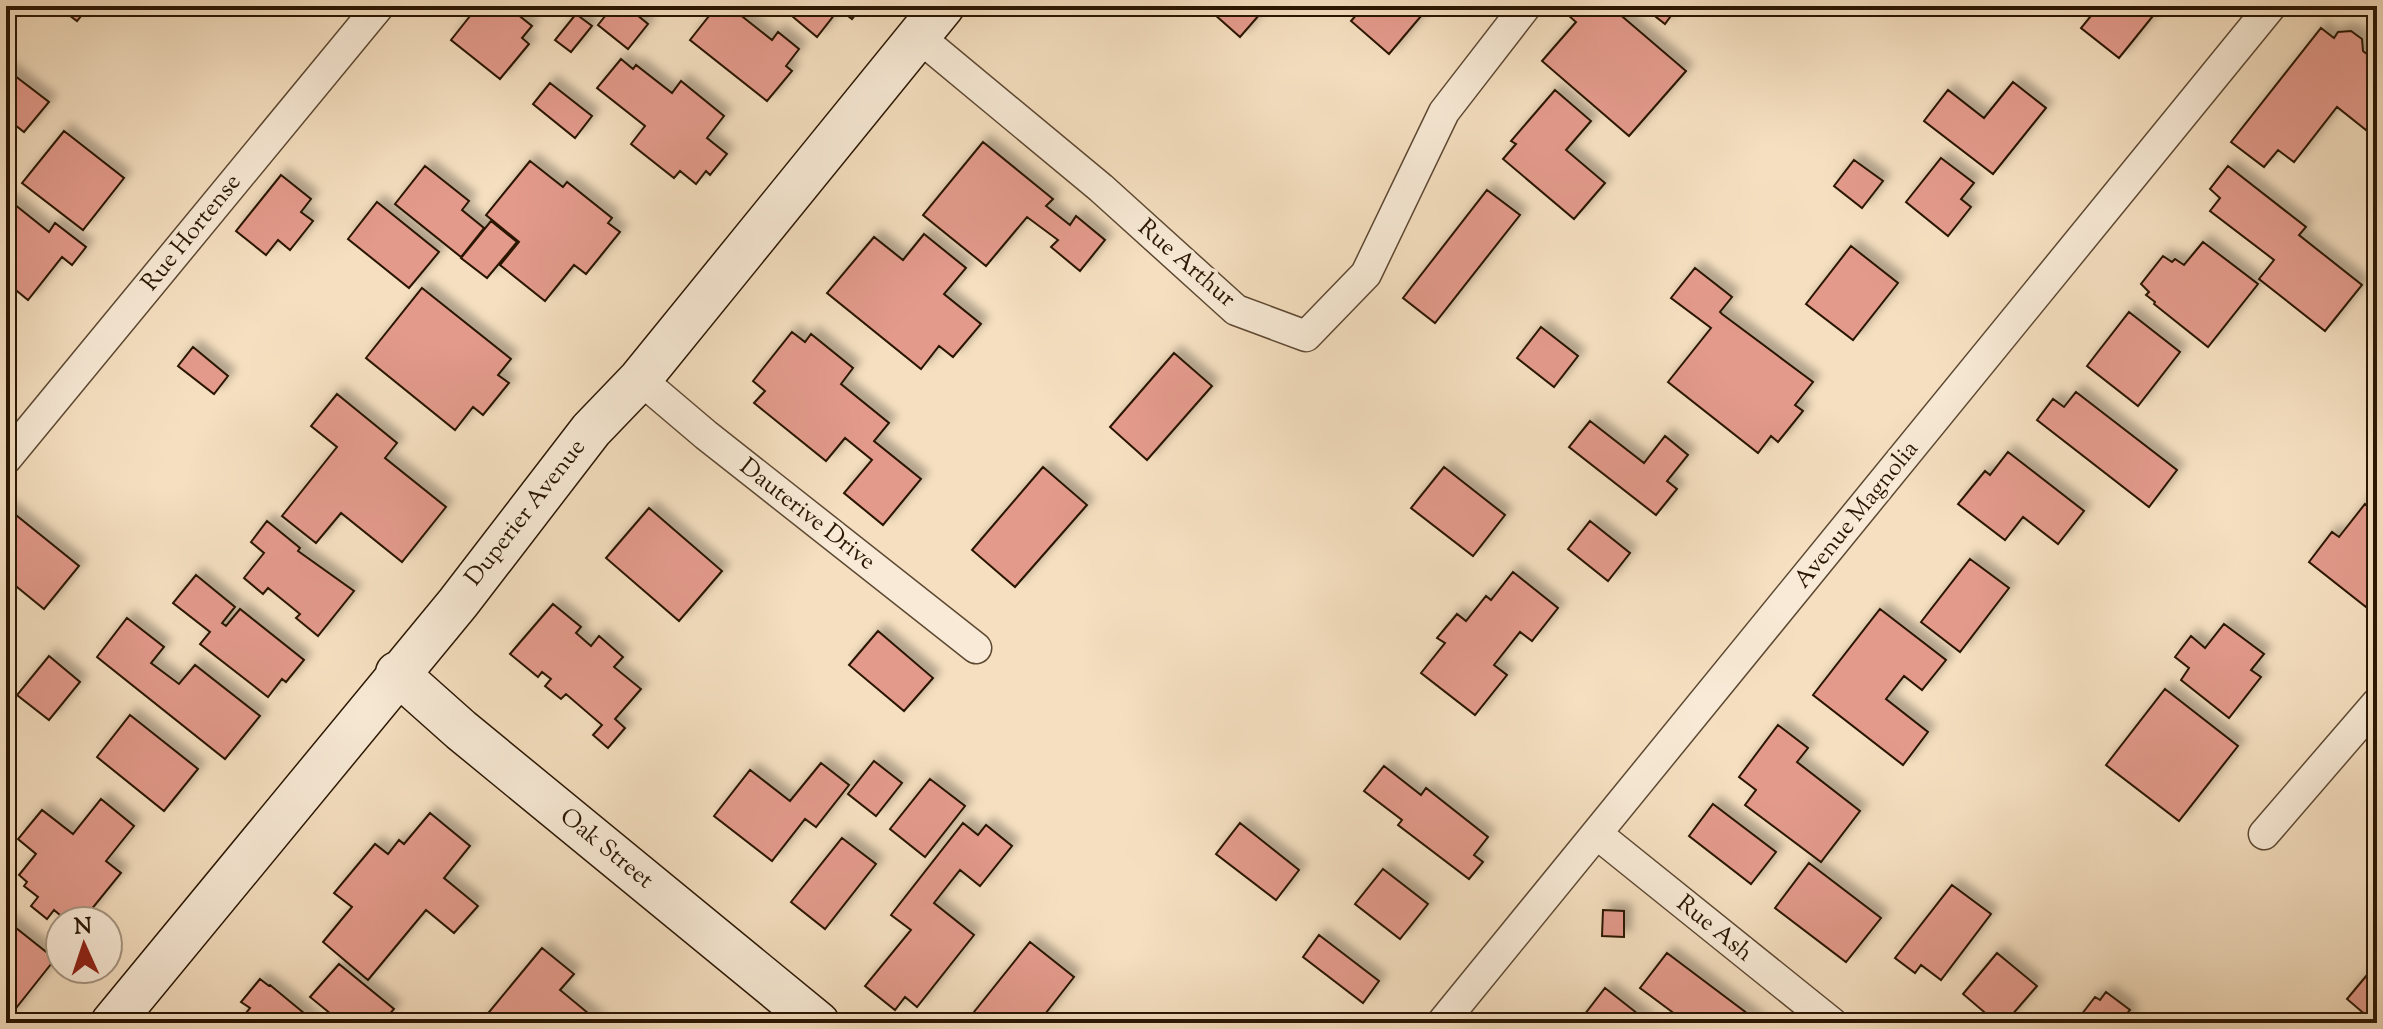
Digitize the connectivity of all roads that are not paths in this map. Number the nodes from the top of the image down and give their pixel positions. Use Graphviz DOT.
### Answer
graph roads {
  1 [pos="379,6"];
  2 [pos="1526,6"];
  3 [pos="2271,6"];
  4 [pos="931,21"];
  5 [pos="640,379"];
  6 [pos="6,459"];
  7 [pos="976,648"];
  8 [pos="397,673"];
  9 [pos="2377,703"];
  10 [pos="1597,834"];
  11 [pos="2264,834"];
  12 [pos="798,1017"];
  13 [pos="112,1023"];
  14 [pos="1442,1023"];
  15 [pos="1832,1023"];
  1 -- 6 [label="street, Rue Hortense"];
  2 -- 4 [label="street, Rue Arthur"];
  3 -- 10 [label="street, Avenue Magnolia"];
  4 -- 5 [label="main road, Duperier Avenue"];
  5 -- 7 [label="street, Dauterive Drive"];
  5 -- 8 [label="main road, Duperier Avenue"];
  8 -- 12 [label="main road, Oak Street"];
  8 -- 13 [label="main road, Duperier Avenue"];
  9 -- 11 [label="street"];
  10 -- 14 [label="street, Avenue Magnolia"];
  10 -- 15 [label="street, Rue Ash"];
}
